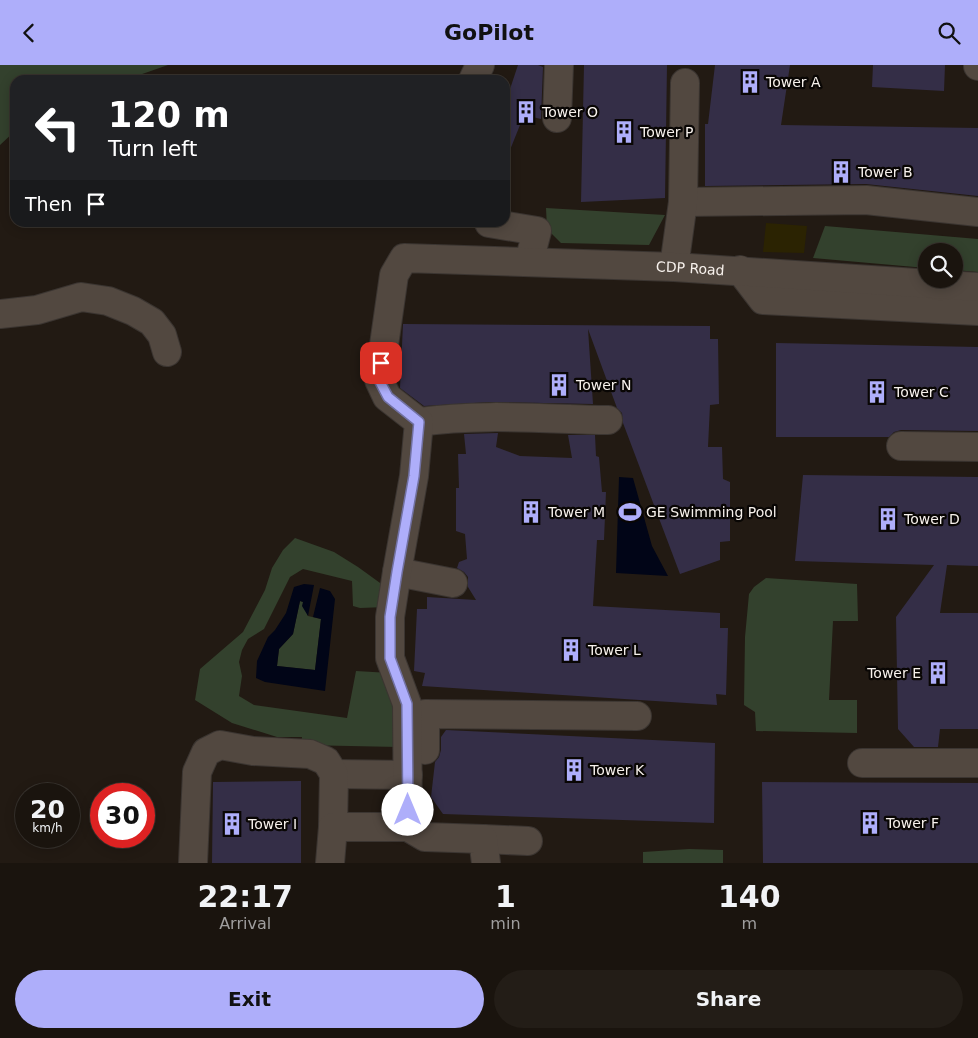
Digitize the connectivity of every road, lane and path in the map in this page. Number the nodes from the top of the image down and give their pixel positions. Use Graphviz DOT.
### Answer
graph roads {
  1 [pos="559,65"];
  2 [pos="685,83"];
  3 [pos="557,118"];
  4 [pos="683,202"];
  5 [pos="978,212"];
  6 [pos="510,226"];
  7 [pos="528,262"];
  8 [pos="674,267"];
  9 [pos="740,270"];
  10 [pos="978,287"];
  11 [pos="978,311"];
  12 [pos="0,314"];
  13 [pos="167,352"];
  14 [pos="608,420"];
  15 [pos="419,422"];
  16 [pos="901,446"];
  17 [pos="978,447"];
  18 [pos="397,572"];
  19 [pos="453,583"];
  20 [pos="637,716"];
  21 [pos="862,763"];
  22 [pos="978,763"];
  23 [pos="334,774"];
  24 [pos="408,775"];
  25 [pos="333,827"];
  26 [pos="416,832"];
  27 [pos="528,841"];
  28 [pos="485,851"];
  29 [pos="193,863"];
  30 [pos="330,863"];
  1 -- 3 [label="street"];
  2 -- 4 [label="street"];
  4 -- 5 [label="street"];
  4 -- 8 [label="street"];
  6 -- 7 [label="street"];
  7 -- 8 [label="street, CDP Road"];
  7 -- 15 [label="street, CDP Road"];
  8 -- 9 [label="street, CDP Road"];
  9 -- 10 [label="street, CDP Road"];
  9 -- 11 [label="street"];
  12 -- 13 [label="street"];
  14 -- 15 [label="street"];
  15 -- 18 [label="street"];
  16 -- 17 [label="street"];
  18 -- 19 [label="street"];
  18 -- 24 [label="street"];
  20 -- 26 [label="street"];
  21 -- 22 [label="street"];
  23 -- 24 [label="street"];
  23 -- 25 [label="street"];
  23 -- 29 [label="street"];
  24 -- 26 [label="street"];
  25 -- 26 [label="street"];
  25 -- 30 [label="street"];
  26 -- 28 [label="street"];
  27 -- 28 [label="street"];
}
